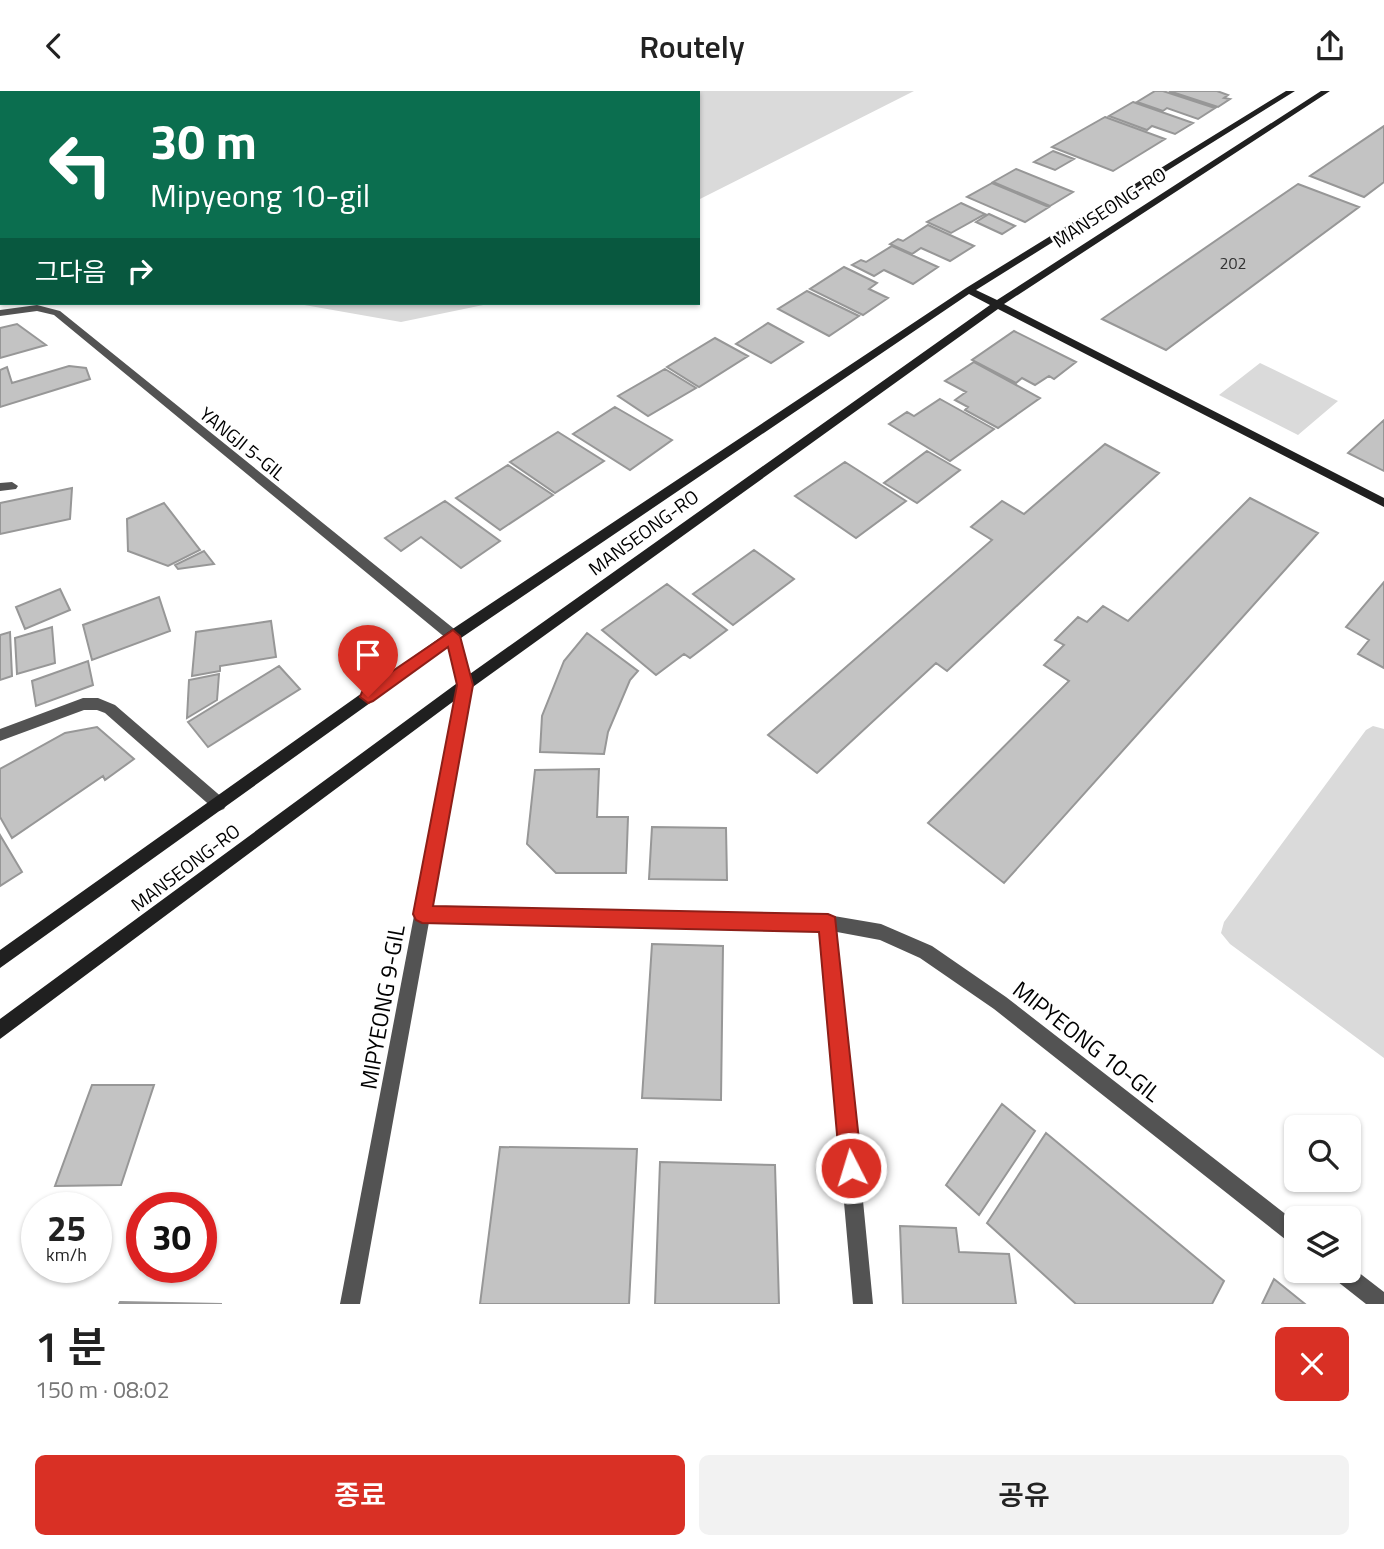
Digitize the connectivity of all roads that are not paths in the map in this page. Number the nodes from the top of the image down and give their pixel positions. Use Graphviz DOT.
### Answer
graph roads {
  1 [pos="1291,91"];
  2 [pos="1326,91"];
  3 [pos="969,290"];
  4 [pos="998,305"];
  5 [pos="0,313"];
  6 [pos="1384,503"];
  7 [pos="453,636"];
  8 [pos="465,685"];
  9 [pos="0,735"];
  10 [pos="219,803"];
  11 [pos="422,914"];
  12 [pos="828,923"];
  13 [pos="0,960"];
  14 [pos="0,1030"];
  15 [pos="1284,1226"];
  16 [pos="1356,1283"];
  17 [pos="350,1304"];
  18 [pos="863,1304"];
  19 [pos="1383,1304"];
  1 -- 3 [label="street, MANSEONG-RO"];
  2 -- 4 [label="street, MANSEONG-RO"];
  3 -- 4 [label="street"];
  3 -- 7 [label="street, MANSEONG-RO"];
  4 -- 6 [label="street"];
  4 -- 8 [label="street, MANSEONG-RO"];
  5 -- 7 [label="street, YANGJI 5-GIL"];
  7 -- 8 [label="street, MIPYEONG 9-GIL"];
  7 -- 10 [label="street, MANSEONG-RO"];
  8 -- 11 [label="street, MIPYEONG 9-GIL"];
  8 -- 14 [label="street, MANSEONG-RO"];
  9 -- 10 [label="street"];
  10 -- 13 [label="street, MANSEONG-RO"];
  11 -- 12 [label="street, MIPYEONG 10-GIL"];
  11 -- 17 [label="street, MIPYEONG 9-GIL"];
  12 -- 15 [label="street, MIPYEONG 10-GIL"];
  12 -- 18 [label="street"];
  16 -- 19 [label="street"];
}
